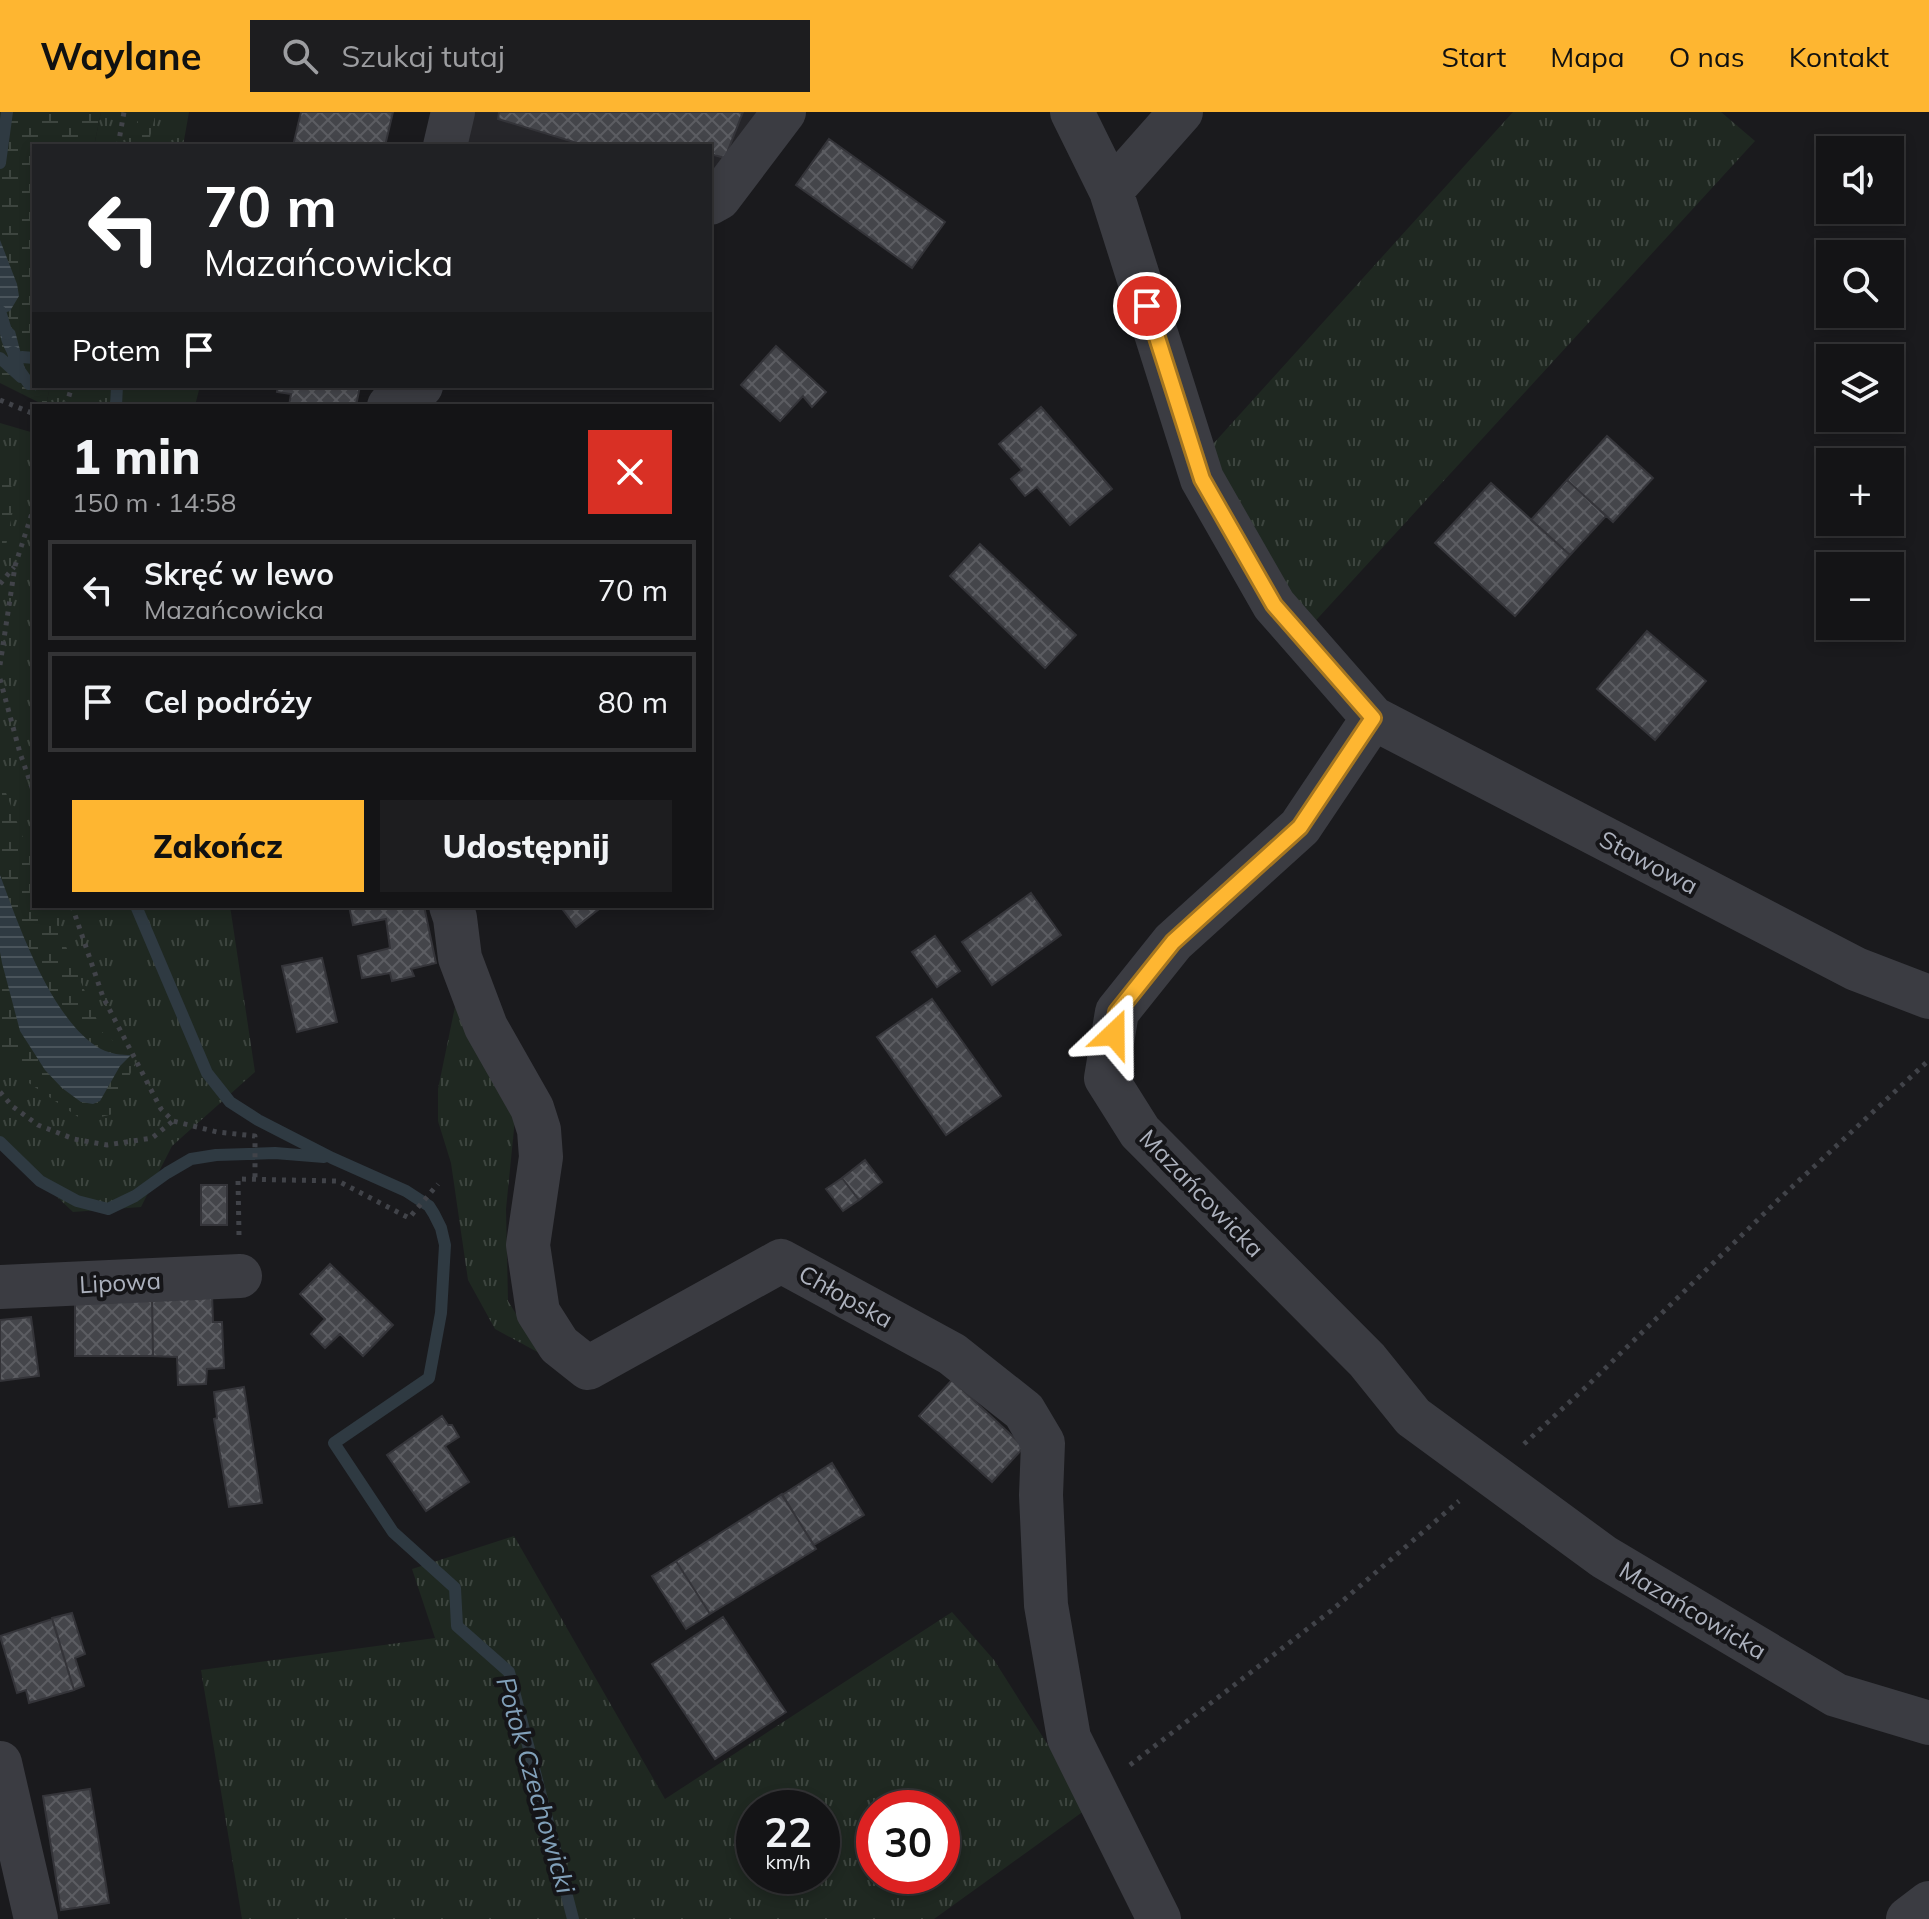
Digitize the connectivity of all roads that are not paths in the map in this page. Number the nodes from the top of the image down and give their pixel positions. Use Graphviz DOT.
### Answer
graph roads {
  1 [pos="453,112"];
  2 [pos="784,112"];
  3 [pos="1072,112"];
  4 [pos="1181,112"];
  5 [pos="445,144"];
  6 [pos="1111,191"];
  7 [pos="712,202"];
  8 [pos="418,388"];
  9 [pos="391,404"];
  10 [pos="1373,718"];
  11 [pos="452,908"];
  12 [pos="1929,997"];
  13 [pos="240,1276"];
  14 [pos="0,1287"];
  15 [pos="1929,1723"];
  16 [pos="0,1763"];
  17 [pos="1929,1903"];
  18 [pos="36,1919"];
  19 [pos="1159,1919"];
  20 [pos="1908,1919"];
  1 -- 5 [label="street"];
  2 -- 7 [label="street"];
  3 -- 6 [label="street"];
  4 -- 6 [label="street"];
  6 -- 10 [label="street"];
  8 -- 9 [label="street"];
  10 -- 12 [label="street, Stawowa"];
  10 -- 15 [label="street, Mazańcowicka"];
  11 -- 19 [label="street, Chłopska"];
  13 -- 14 [label="street, Lipowa"];
  16 -- 18 [label="street"];
  17 -- 20 [label="street"];
}
